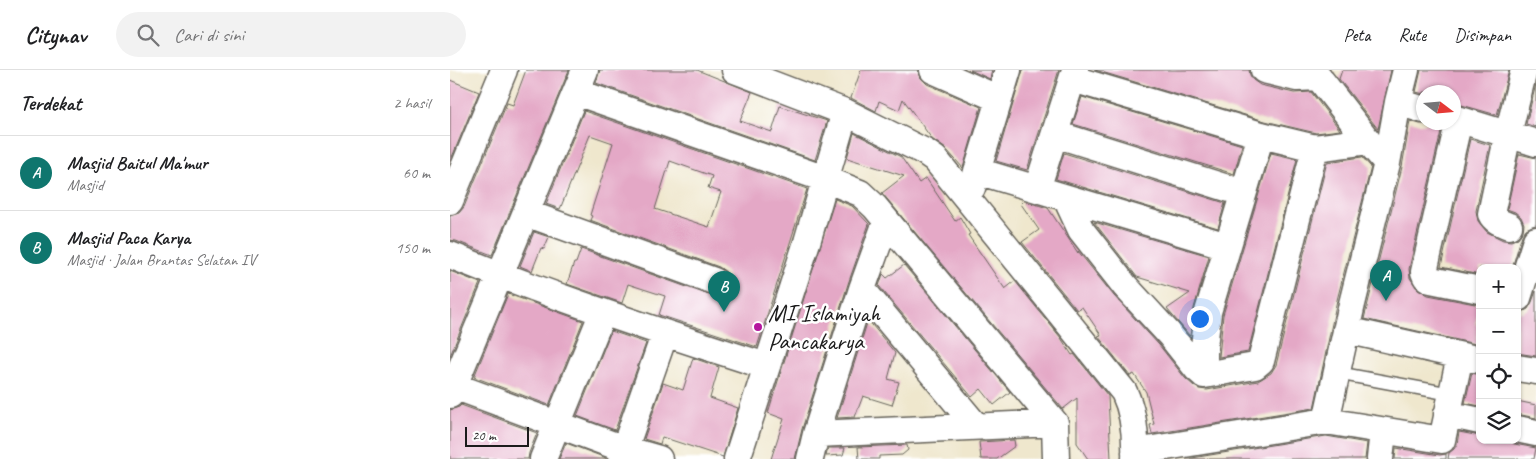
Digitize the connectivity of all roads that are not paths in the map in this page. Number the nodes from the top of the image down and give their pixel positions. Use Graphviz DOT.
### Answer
graph roads {
  1 [pos="504,70"];
  2 [pos="735,70"];
  3 [pos="935,70"];
  4 [pos="1008,70"];
  5 [pos="1264,70"];
  6 [pos="1406,70"];
  7 [pos="1316,73"];
  8 [pos="1074,74"];
  9 [pos="1521,74"];
  10 [pos="785,79"];
  11 [pos="581,81"];
  12 [pos="999,99"];
  13 [pos="1398,102"];
  14 [pos="1416,108"];
  15 [pos="845,112"];
  16 [pos="1461,120"];
  17 [pos="1454,130"];
  18 [pos="1055,134"];
  19 [pos="1508,134"];
  20 [pos="1261,135"];
  21 [pos="1368,141"];
  22 [pos="1536,143"];
  23 [pos="1316,148"];
  24 [pos="1387,163"];
  25 [pos="977,171"];
  26 [pos="825,179"];
  27 [pos="1038,189"];
  28 [pos="1243,193"];
  29 [pos="968,198"];
  30 [pos="1066,198"];
  31 [pos="450,201"];
  32 [pos="526,213"];
  33 [pos="886,222"];
  34 [pos="1509,226"];
  35 [pos="1536,240"];
  36 [pos="1228,246"];
  37 [pos="450,255"];
  38 [pos="500,276"];
  39 [pos="714,281"];
  40 [pos="862,289"];
  41 [pos="1476,289"];
  42 [pos="1524,299"];
  43 [pos="603,312"];
  44 [pos="1346,330"];
  45 [pos="665,333"];
  46 [pos="1470,358"];
  47 [pos="766,366"];
  48 [pos="1521,369"];
  49 [pos="1536,372"];
  50 [pos="1337,373"];
  51 [pos="1204,374"];
  52 [pos="452,390"];
  53 [pos="1449,404"];
  54 [pos="1476,419"];
  55 [pos="1326,421"];
  56 [pos="558,423"];
  57 [pos="1055,423"];
  58 [pos="976,426"];
  59 [pos="1521,430"];
  60 [pos="1383,431"];
  61 [pos="1536,433"];
  62 [pos="816,434"];
  63 [pos="1441,450"];
  64 [pos="1197,451"];
  65 [pos="623,454"];
  66 [pos="1135,456"];
  67 [pos="543,459"];
  68 [pos="659,459"];
  69 [pos="737,459"];
  70 [pos="810,459"];
  71 [pos="1056,459"];
  72 [pos="1380,459"];
  1 -- 31 [label="street"];
  2 -- 10 [label="street"];
  3 -- 12 [label="street"];
  4 -- 12 [label="street"];
  5 -- 7 [label="street"];
  6 -- 13 [label="street"];
  7 -- 21 [label="street"];
  8 -- 18 [label="street"];
  8 -- 20 [label="street"];
  9 -- 19 [label="street"];
  10 -- 15 [label="street"];
  11 -- 26 [label="street"];
  11 -- 32 [label="street"];
  12 -- 25 [label="street"];
  13 -- 14 [label="street"];
  13 -- 24 [label="street"];
  15 -- 26 [label="street"];
  15 -- 29 [label="street"];
  16 -- 19 [label="street"];
  17 -- 41 [label="street"];
  18 -- 27 [label="street"];
  18 -- 28 [label="street"];
  19 -- 22 [label="street"];
  19 -- 34 [label="street"];
  20 -- 23 [label="street"];
  20 -- 28 [label="street"];
  21 -- 23 [label="street"];
  21 -- 24 [label="street"];
  23 -- 51 [label="street"];
  24 -- 44 [label="street"];
  25 -- 27 [label="street"];
  25 -- 29 [label="street"];
  26 -- 33 [label="street"];
  26 -- 47 [label="street"];
  27 -- 30 [label="street"];
  28 -- 36 [label="street"];
  29 -- 66 [label="street"];
  30 -- 36 [label="street"];
  30 -- 51 [label="street"];
  32 -- 38 [label="street"];
  32 -- 39 [label="street"];
  33 -- 40 [label="street"];
  33 -- 57 [label="street"];
  35 -- 42 [label="street"];
  36 -- 51 [label="street"];
  37 -- 38 [label="street"];
  38 -- 43 [label="street"];
  38 -- 52 [label="street"];
  40 -- 58 [label="street"];
  40 -- 62 [label="street"];
  43 -- 45 [label="street"];
  43 -- 56 [label="street"];
  44 -- 46 [label="street"];
  44 -- 50 [label="street"];
  45 -- 47 [label="street"];
  45 -- 65 [label="street"];
  46 -- 53 [label="street"];
  47 -- 69 [label="street"];
  48 -- 49 [label="street"];
  50 -- 53 [label="lane"];
  50 -- 55 [label="street"];
  52 -- 56 [label="street"];
  53 -- 54 [label="street"];
  53 -- 63 [label="street"];
  55 -- 60 [label="street"];
  55 -- 64 [label="street"];
  56 -- 65 [label="street"];
  56 -- 67 [label="street"];
  57 -- 58 [label="street"];
  57 -- 71 [label="street"];
  58 -- 62 [label="street"];
  59 -- 61 [label="street"];
  60 -- 63 [label="street"];
  60 -- 72 [label="street"];
  62 -- 70 [label="street"];
  64 -- 66 [label="street"];
  65 -- 68 [label="street"];
}
